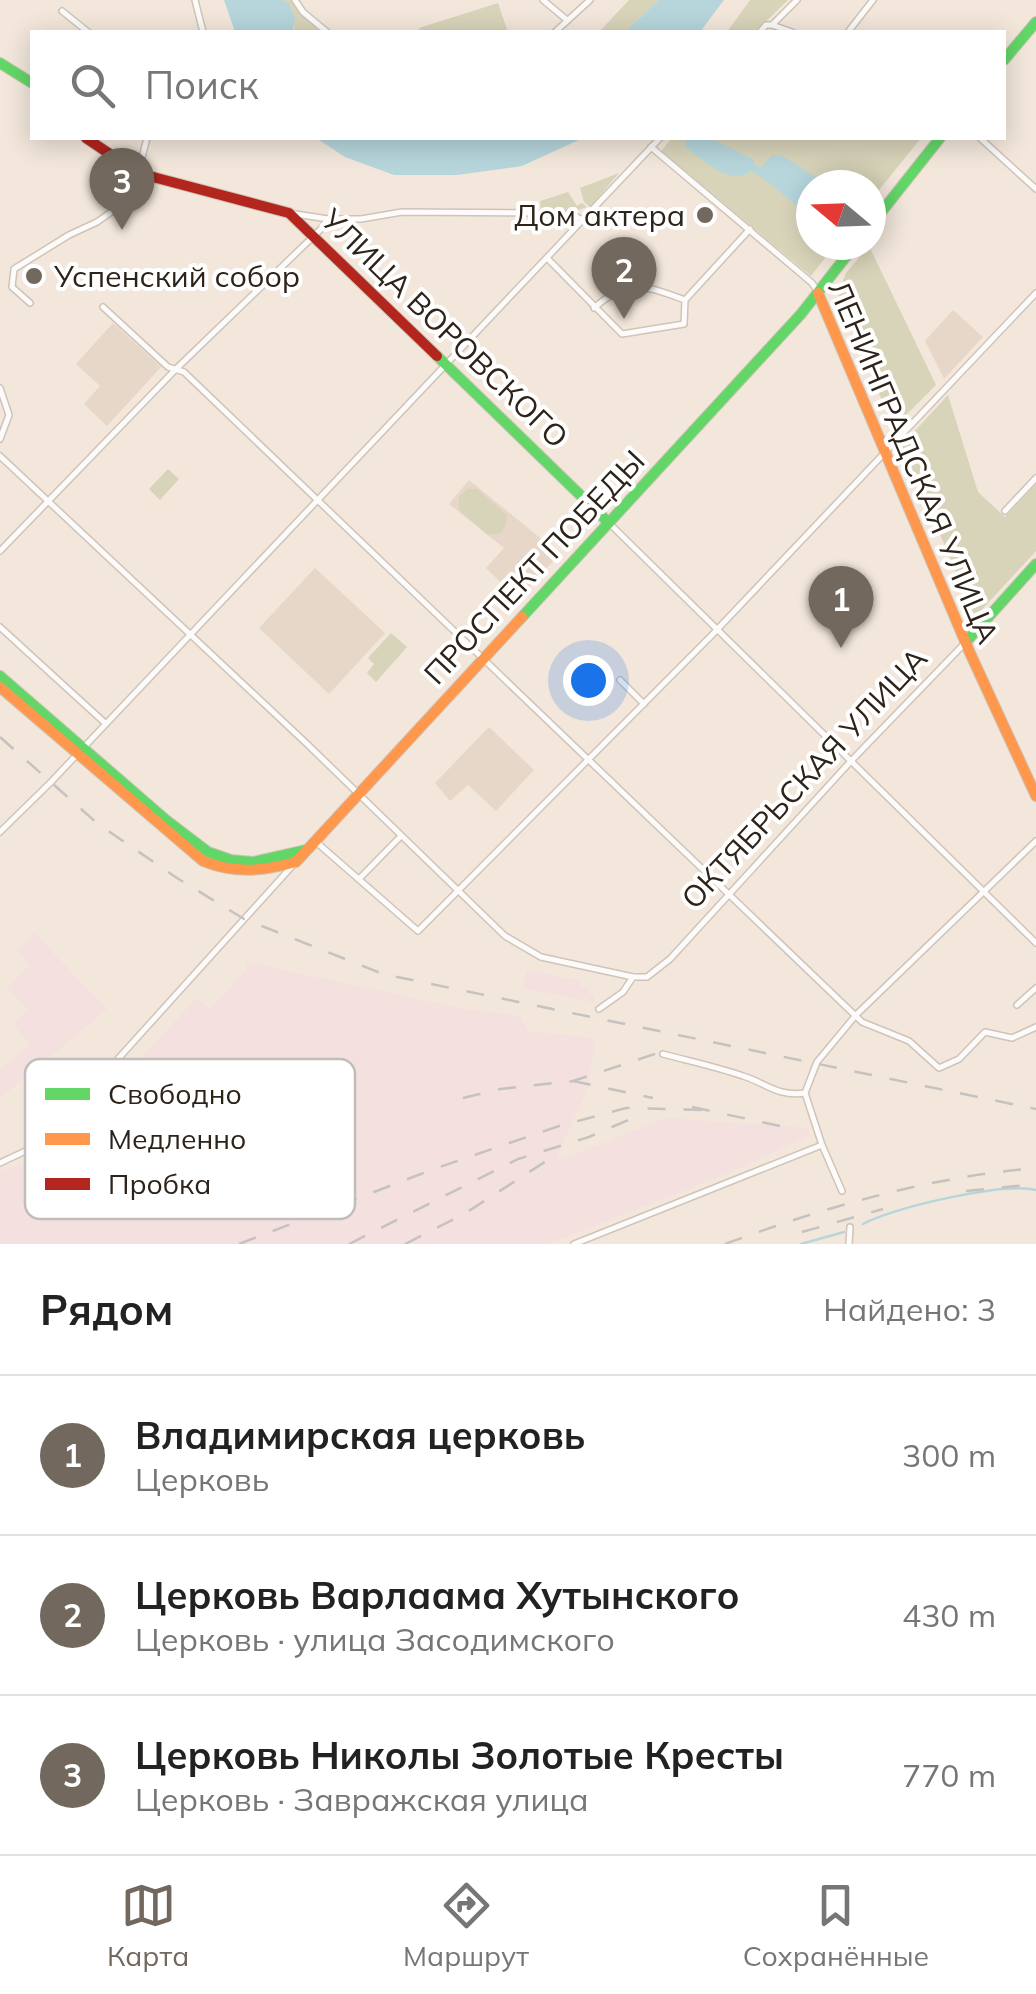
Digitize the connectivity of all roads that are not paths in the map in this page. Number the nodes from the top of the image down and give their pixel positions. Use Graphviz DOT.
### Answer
graph roads {
  1 [pos="196,0"];
  2 [pos="295,0"];
  3 [pos="544,0"];
  4 [pos="590,0"];
  5 [pos="797,0"];
  6 [pos="873,0"];
  7 [pos="62,11"];
  8 [pos="566,20"];
  9 [pos="772,25"];
  10 [pos="1036,25"];
  11 [pos="86,30"];
  12 [pos="203,30"];
  13 [pos="325,30"];
  14 [pos="556,30"];
  15 [pos="762,30"];
  16 [pos="786,30"];
  17 [pos="850,30"];
  18 [pos="1006,58"];
  19 [pos="0,63"];
  20 [pos="30,82"];
  21 [pos="89,140"];
  22 [pos="147,140"];
  23 [pos="658,140"];
  24 [pos="938,140"];
  25 [pos="982,140"];
  26 [pos="651,147"];
  27 [pos="138,173"];
  28 [pos="1036,189"];
  29 [pos="886,206"];
  30 [pos="289,213"];
  31 [pos="328,219"];
  32 [pos="583,220"];
  33 [pos="750,229"];
  34 [pos="313,235"];
  35 [pos="546,258"];
  36 [pos="843,260"];
  37 [pos="818,292"];
  38 [pos="1036,294"];
  39 [pos="685,300"];
  40 [pos="30,303"];
  41 [pos="103,307"];
  42 [pos="594,308"];
  43 [pos="447,364"];
  44 [pos="176,368"];
  45 [pos="0,388"];
  46 [pos="0,439"];
  47 [pos="886,452"];
  48 [pos="1,456"];
  49 [pos="1036,478"];
  50 [pos="47,499"];
  51 [pos="317,500"];
  52 [pos="1005,511"];
  53 [pos="609,523"];
  54 [pos="0,550"];
  55 [pos="1036,564"];
  56 [pos="0,627"];
  57 [pos="718,629"];
  58 [pos="188,634"];
  59 [pos="966,642"];
  60 [pos="483,659"];
  61 [pos="0,676"];
  62 [pos="620,680"];
  63 [pos="0,687"];
  64 [pos="644,704"];
  65 [pos="105,722"];
  66 [pos="80,751"];
  67 [pos="589,761"];
  68 [pos="850,761"];
  69 [pos="358,794"];
  70 [pos="1036,796"];
  71 [pos="0,832"];
  72 [pos="401,836"];
  73 [pos="1036,841"];
  74 [pos="311,845"];
  75 [pos="296,862"];
  76 [pos="359,880"];
  77 [pos="457,891"];
  78 [pos="984,891"];
  79 [pos="727,895"];
  80 [pos="1036,943"];
  81 [pos="633,976"];
  82 [pos="1036,988"];
  83 [pos="1017,1005"];
  84 [pos="599,1009"];
  85 [pos="856,1015"];
  86 [pos="1036,1027"];
  87 [pos="662,1054"];
  88 [pos="118,1059"];
  89 [pos="805,1093"];
  90 [pos="822,1145"];
  91 [pos="25,1150"];
  92 [pos="0,1163"];
  93 [pos="842,1190"];
  94 [pos="850,1228"];
  95 [pos="574,1244"];
  96 [pos="849,1244"];
  1 -- 12 [label="street"];
  2 -- 13 [label="street"];
  3 -- 8 [label="street"];
  4 -- 8 [label="street"];
  5 -- 9 [label="street"];
  6 -- 17 [label="street"];
  7 -- 11 [label="street"];
  8 -- 14 [label="street"];
  9 -- 15 [label="street"];
  9 -- 16 [label="street"];
  10 -- 18 [label="main road"];
  19 -- 20 [label="main road"];
  21 -- 27 [label="main road"];
  22 -- 27 [label="street"];
  23 -- 26 [label="street"];
  24 -- 29 [label="main road"];
  25 -- 28 [label="street"];
  26 -- 32 [label="street"];
  26 -- 33 [label="street, ЛЕНИНГРАДСКАЯ УЛИЦА"];
  27 -- 30 [label="main road"];
  27 -- 40 [label="street"];
  30 -- 31 [label="street"];
  30 -- 34 [label="main road, УЛИЦА ВОРОВСКОГО"];
  31 -- 32 [label="street"];
  31 -- 34 [label="street"];
  32 -- 35 [label="street"];
  33 -- 37 [label="street, ЛЕНИНГРАДСКАЯ УЛИЦА"];
  33 -- 39 [label="street"];
  34 -- 43 [label="main road, УЛИЦА ВОРОВСКОГО"];
  34 -- 44 [label="street"];
  35 -- 42 [label="street"];
  35 -- 43 [label="street"];
  36 -- 37 [label="main road, ПРОСПЕКТ ПОБЕДЫ"];
  37 -- 47 [label="main road, ЛЕНИНГРАДСКАЯ УЛИЦА"];
  37 -- 53 [label="main road, ПРОСПЕКТ ПОБЕДЫ"];
  38 -- 47 [label="street"];
  39 -- 42 [label="street"];
  39 -- 42 [label="street"];
  41 -- 44 [label="street"];
  43 -- 51 [label="street"];
  43 -- 53 [label="main road, УЛИЦА ВОРОВСКОГО"];
  44 -- 50 [label="street"];
  44 -- 51 [label="street"];
  45 -- 46 [label="street"];
  47 -- 57 [label="street"];
  47 -- 59 [label="main road, ЛЕНИНГРАДСКАЯ УЛИЦА"];
  48 -- 50 [label="street"];
  49 -- 52 [label="street"];
  50 -- 54 [label="street"];
  50 -- 58 [label="street"];
  51 -- 58 [label="street"];
  51 -- 60 [label="street"];
  53 -- 57 [label="street, УЛИЦА ВОРОВСКОГО"];
  53 -- 60 [label="main road, ПРОСПЕКТ ПОБЕДЫ"];
  55 -- 59 [label="main road, ОКТЯБРЬСКАЯ УЛИЦА"];
  56 -- 65 [label="street"];
  57 -- 64 [label="street"];
  57 -- 68 [label="street, УЛИЦА ВОРОВСКОГО"];
  58 -- 65 [label="street"];
  58 -- 69 [label="street"];
  59 -- 68 [label="street, ОКТЯБРЬСКАЯ УЛИЦА"];
  59 -- 70 [label="main road, ЛЕНИНГРАДСКАЯ УЛИЦА"];
  60 -- 67 [label="street"];
  60 -- 69 [label="main road, ПРОСПЕКТ ПОБЕДЫ"];
  61 -- 66 [label="main road"];
  62 -- 64 [label="street"];
  63 -- 66 [label="main road"];
  64 -- 67 [label="street"];
  65 -- 66 [label="street"];
  66 -- 71 [label="street"];
  66 -- 74 [label="main road"];
  66 -- 75 [label="main road"];
  67 -- 77 [label="street"];
  67 -- 79 [label="street"];
  68 -- 78 [label="street, УЛИЦА ВОРОВСКОГО"];
  68 -- 79 [label="street, ОКТЯБРЬСКАЯ УЛИЦА"];
  69 -- 72 [label="street"];
  69 -- 74 [label="main road, ПРОСПЕКТ ПОБЕДЫ"];
  72 -- 76 [label="street"];
  72 -- 77 [label="street"];
  73 -- 78 [label="street"];
  74 -- 75 [label="main road, ПРОСПЕКТ ПОБЕДЫ"];
  74 -- 76 [label="street"];
  75 -- 88 [label="street, ПРОСПЕКТ ПОБЕДЫ"];
  76 -- 77 [label="street"];
  77 -- 81 [label="street"];
  78 -- 80 [label="street, УЛИЦА ВОРОВСКОГО"];
  78 -- 85 [label="street"];
  79 -- 81 [label="street, ОКТЯБРЬСКАЯ УЛИЦА"];
  79 -- 85 [label="street"];
  81 -- 84 [label="street, ОКТЯБРЬСКАЯ УЛИЦА"];
  82 -- 83 [label="street"];
  85 -- 86 [label="street"];
  85 -- 89 [label="street"];
  87 -- 89 [label="street"];
  89 -- 90 [label="street"];
  90 -- 93 [label="street"];
  90 -- 95 [label="street"];
  91 -- 92 [label="street, ПРОСПЕКТ ПОБЕДЫ"];
  94 -- 96 [label="street"];
}
